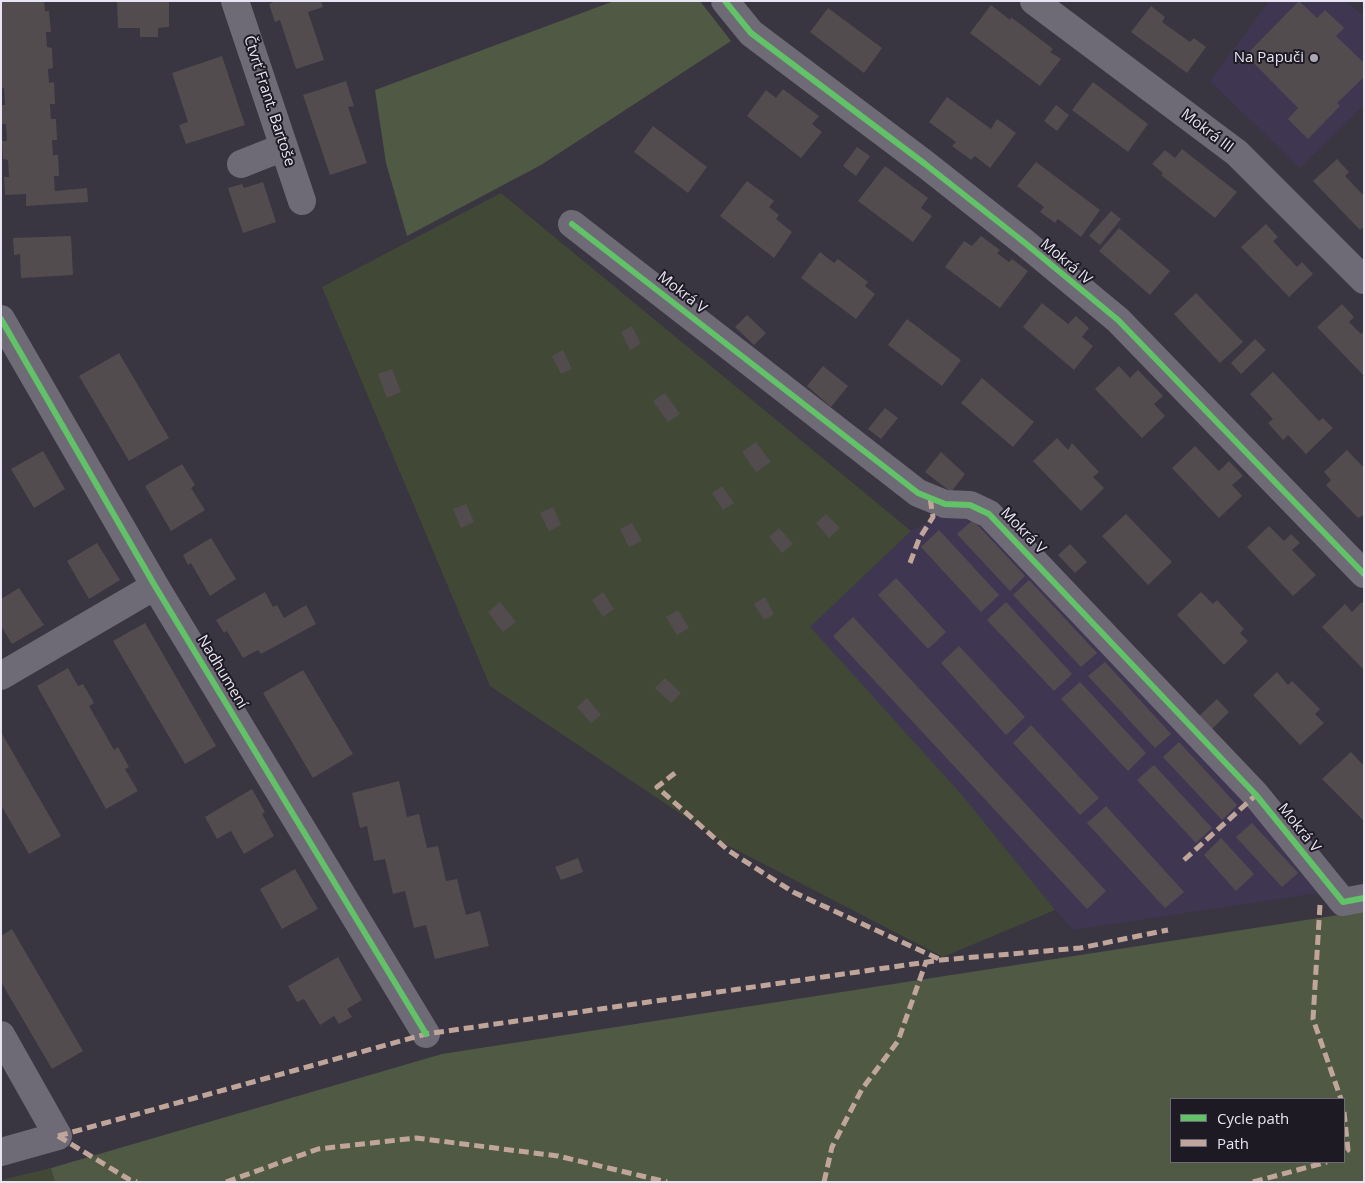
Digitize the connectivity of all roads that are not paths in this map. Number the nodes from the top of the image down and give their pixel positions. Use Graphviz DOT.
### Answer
graph roads {
  1 [pos="235,1"];
  2 [pos="725,1"];
  3 [pos="1034,1"];
  4 [pos="284,147"];
  5 [pos="241,164"];
  6 [pos="302,200"];
  7 [pos="572,224"];
  8 [pos="1364,280"];
  9 [pos="1,319"];
  10 [pos="1364,574"];
  11 [pos="155,586"];
  12 [pos="1,676"];
  13 [pos="1354,900"];
  14 [pos="1,1034"];
  15 [pos="426,1034"];
  16 [pos="1,1152"];
  1 -- 4 [label="street, Čtvrť Frant. Bartoše"];
  2 -- 10 [label="street, Mokrá IV"];
  3 -- 8 [label="street, Mokrá III"];
  4 -- 5 [label="street"];
  4 -- 6 [label="street, Čtvrť Frant. Bartoše"];
  7 -- 13 [label="street, Mokrá V"];
  9 -- 11 [label="street, Nadhumení"];
  11 -- 12 [label="street"];
  11 -- 15 [label="street, Nadhumení"];
  14 -- 16 [label="street"];
}
